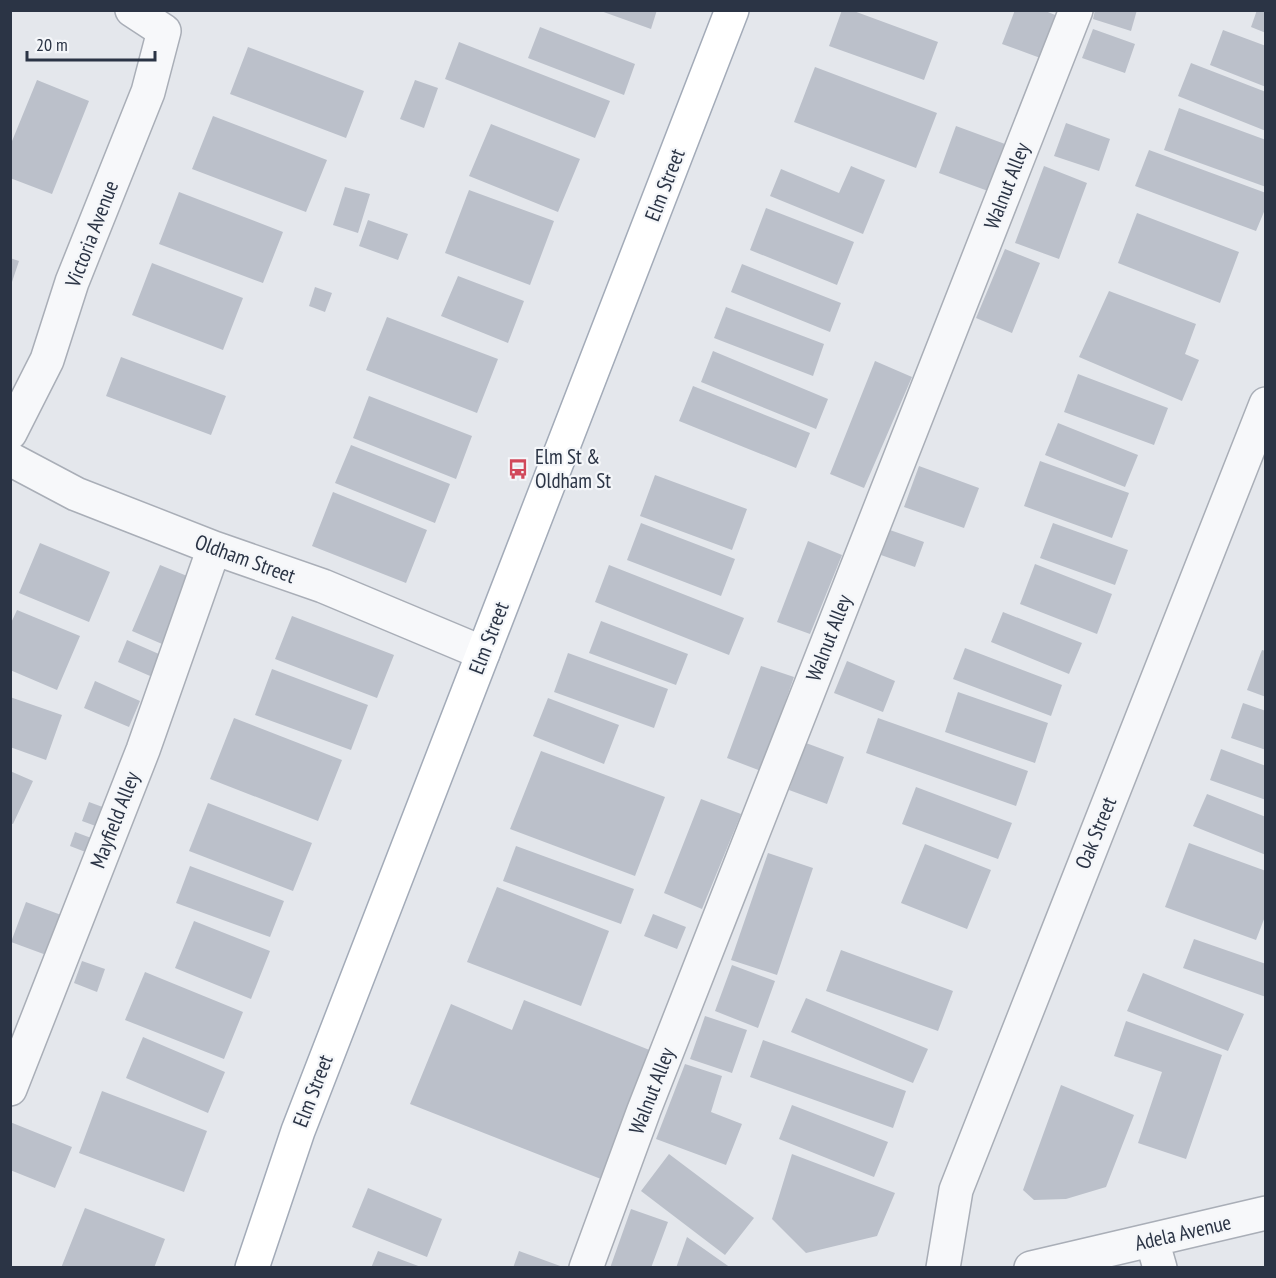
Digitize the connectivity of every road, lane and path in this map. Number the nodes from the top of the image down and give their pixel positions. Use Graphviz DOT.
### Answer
graph roads {
  1 [pos="132,10"];
  2 [pos="732,10"];
  3 [pos="1076,10"];
  4 [pos="1266,404"];
  5 [pos="10,433"];
  6 [pos="10,459"];
  7 [pos="213,548"];
  8 [pos="483,652"];
  9 [pos="10,1089"];
  10 [pos="1266,1213"];
  11 [pos="1156,1254"];
  12 [pos="252,1268"];
  13 [pos="586,1268"];
  14 [pos="943,1268"];
  15 [pos="1031,1268"];
  1 -- 5 [label="street, Victoria Avenue"];
  2 -- 8 [label="main road, Elm Street"];
  3 -- 13 [label="street, Walnut Alley"];
  4 -- 14 [label="street, Oak Street"];
  6 -- 7 [label="street, Oldham Street"];
  7 -- 8 [label="street, Oldham Street"];
  7 -- 9 [label="street, Mayfield Alley"];
  8 -- 12 [label="main road, Elm Street"];
  10 -- 11 [label="street, Adela Avenue"];
  11 -- 15 [label="street, Adela Avenue"];
}
